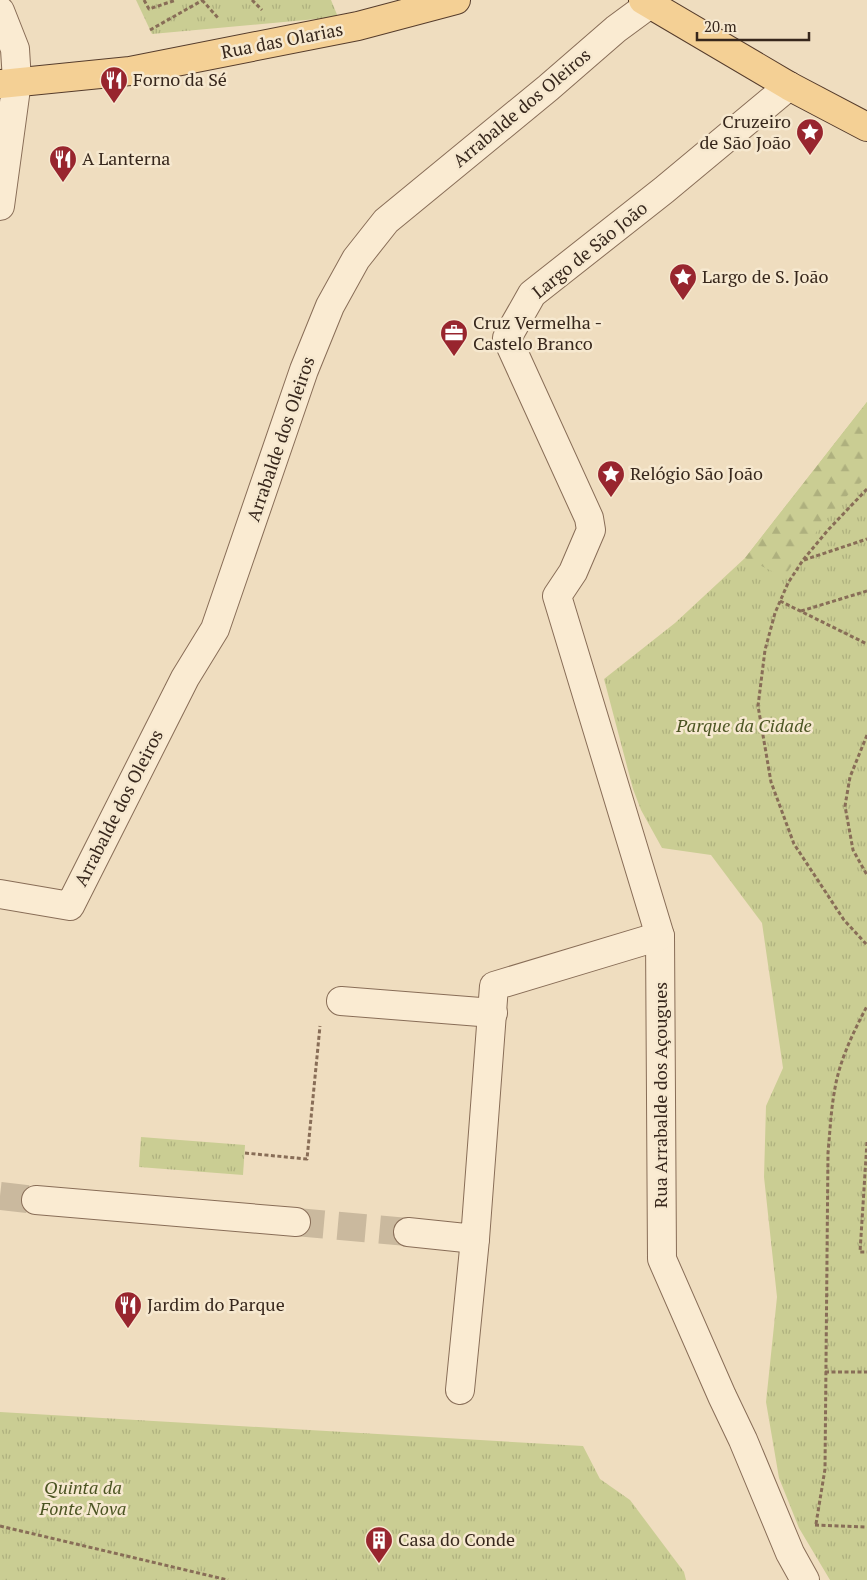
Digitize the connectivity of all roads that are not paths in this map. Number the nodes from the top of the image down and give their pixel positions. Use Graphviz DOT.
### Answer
graph roads {
  1 [pos="456,0"];
  2 [pos="647,2"];
  3 [pos="0,11"];
  4 [pos="9,82"];
  5 [pos="789,86"];
  6 [pos="867,127"];
  7 [pos="0,206"];
  8 [pos="557,596"];
  9 [pos="0,894"];
  10 [pos="660,936"];
  11 [pos="341,1001"];
  12 [pos="493,1013"];
  13 [pos="36,1200"];
  14 [pos="296,1222"];
  15 [pos="408,1232"];
  16 [pos="475,1239"];
  17 [pos="460,1390"];
  18 [pos="805,1580"];
  1 -- 4 [label="main road, Rua das Olarias"];
  2 -- 5 [label="main road"];
  2 -- 9 [label="street, Arrabalde dos Oleiros"];
  3 -- 4 [label="street"];
  4 -- 7 [label="street"];
  5 -- 6 [label="main road"];
  5 -- 8 [label="street, Largo de São João"];
  8 -- 10 [label="street, Rua Arrabalde dos Açougues"];
  10 -- 12 [label="street"];
  10 -- 18 [label="street, Rua Arrabalde dos Açougues"];
  11 -- 12 [label="street"];
  12 -- 16 [label="street"];
  13 -- 14 [label="street"];
  15 -- 16 [label="street"];
  16 -- 17 [label="street"];
}
